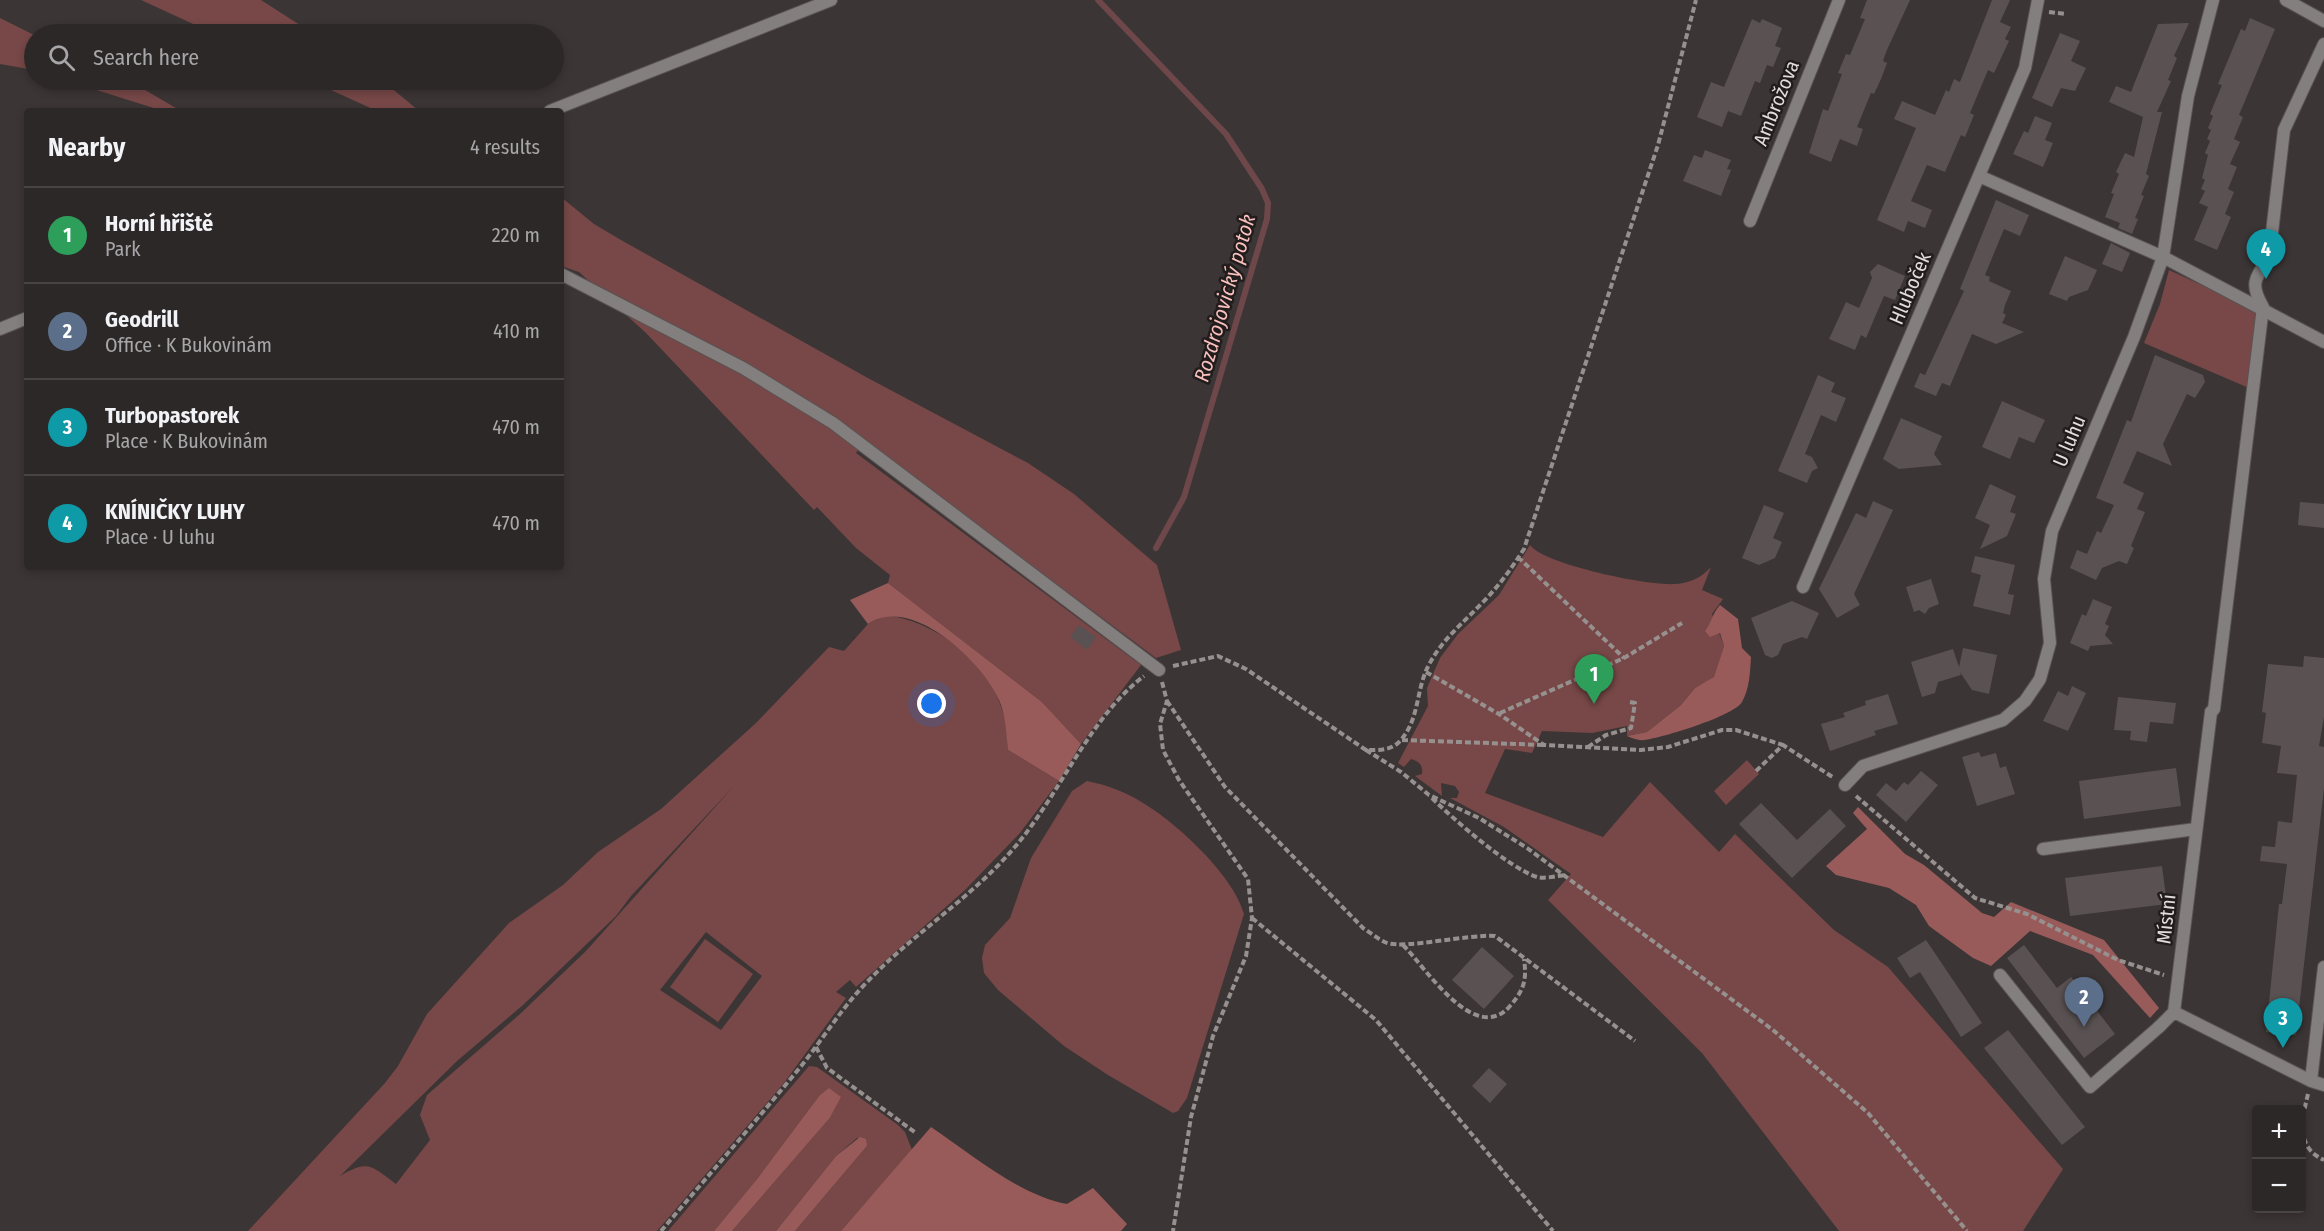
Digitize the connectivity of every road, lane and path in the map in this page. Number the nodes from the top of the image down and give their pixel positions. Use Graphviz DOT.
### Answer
graph roads {
  1 [pos="831,0"];
  2 [pos="1696,0"];
  3 [pos="1839,0"];
  4 [pos="2038,0"];
  5 [pos="2213,0"];
  6 [pos="2286,0"];
  7 [pos="2324,21"];
  8 [pos="2324,44"];
  9 [pos="558,108"];
  10 [pos="1979,176"];
  11 [pos="1750,221"];
  12 [pos="2163,257"];
  13 [pos="564,276"];
  14 [pos="2263,308"];
  15 [pos="24,319"];
  16 [pos="0,329"];
  17 [pos="2324,342"];
  18 [pos="1518,557"];
  19 [pos="1803,587"];
  20 [pos="1682,623"];
  21 [pos="1624,658"];
  22 [pos="1159,670"];
  23 [pos="1426,672"];
  24 [pos="1167,701"];
  25 [pos="1630,702"];
  26 [pos="1499,714"];
  27 [pos="1401,740"];
  28 [pos="1544,745"];
  29 [pos="1783,745"];
  30 [pos="1587,747"];
  31 [pos="1366,750"];
  32 [pos="1756,771"];
  33 [pos="1845,785"];
  34 [pos="1429,795"];
  35 [pos="2196,829"];
  36 [pos="2043,849"];
  37 [pos="1565,875"];
  38 [pos="1252,918"];
  39 [pos="1402,944"];
  40 [pos="1524,959"];
  41 [pos="2324,968"];
  42 [pos="2000,975"];
  43 [pos="2179,980"];
  44 [pos="2174,1012"];
  45 [pos="1635,1041"];
  46 [pos="816,1047"];
  47 [pos="2311,1081"];
  48 [pos="2324,1084"];
  49 [pos="916,1132"];
  50 [pos="2324,1160"];
  51 [pos="661,1231"];
  52 [pos="1173,1231"];
  53 [pos="1553,1231"];
  54 [pos="1966,1231"];
  1 -- 9 [label="street"];
  2 -- 18 [label="path"];
  3 -- 11 [label="street, Ambrožova"];
  4 -- 10 [label="street, Hluboček"];
  5 -- 12 [label="street, U luhu"];
  6 -- 7 [label="street"];
  8 -- 14 [label="street"];
  10 -- 12 [label="street"];
  10 -- 19 [label="street, Hluboček"];
  12 -- 14 [label="street"];
  12 -- 33 [label="street, U luhu"];
  13 -- 22 [label="street"];
  14 -- 17 [label="street"];
  14 -- 35 [label="street, Místní"];
  15 -- 16 [label="street"];
  18 -- 21 [label="path"];
  18 -- 23 [label="path"];
  20 -- 21 [label="path"];
  21 -- 26 [label="path"];
  22 -- 24 [label="path"];
  22 -- 31 [label="path"];
  22 -- 46 [label="path"];
  23 -- 26 [label="path"];
  23 -- 27 [label="path"];
  24 -- 38 [label="path"];
  24 -- 39 [label="path"];
  25 -- 30 [label="path"];
  26 -- 28 [label="path"];
  27 -- 28 [label="path"];
  27 -- 31 [label="path"];
  28 -- 30 [label="path"];
  29 -- 30 [label="path"];
  29 -- 32 [label="path"];
  29 -- 33 [label="path"];
  31 -- 34 [label="path"];
  33 -- 43 [label="path"];
  34 -- 37 [label="path"];
  34 -- 37 [label="path"];
  35 -- 36 [label="street"];
  35 -- 43 [label="street, Místní"];
  37 -- 54 [label="path"];
  38 -- 52 [label="path"];
  38 -- 53 [label="path"];
  39 -- 40 [label="path"];
  39 -- 40 [label="path"];
  40 -- 45 [label="path"];
  41 -- 47 [label="street"];
  42 -- 44 [label="street"];
  43 -- 44 [label="street, Místní"];
  44 -- 47 [label="street"];
  46 -- 49 [label="path"];
  46 -- 51 [label="path"];
  47 -- 48 [label="street"];
  47 -- 50 [label="path"];
}
